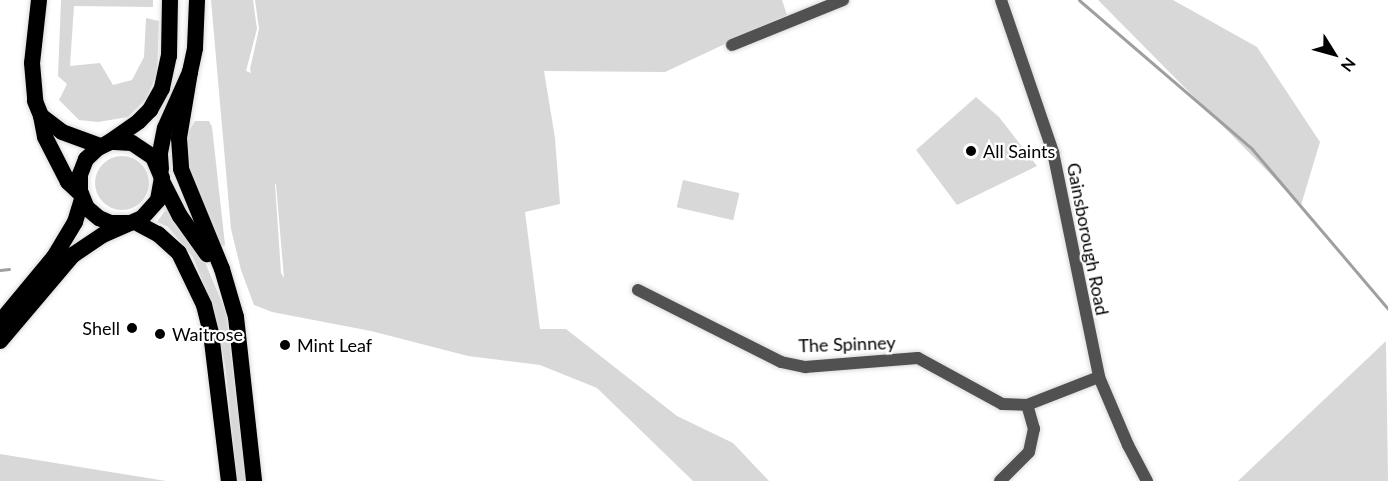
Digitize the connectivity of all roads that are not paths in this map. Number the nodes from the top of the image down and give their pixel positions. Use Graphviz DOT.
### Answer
graph roads {
  1 [pos="39,0"];
  2 [pos="170,0"];
  3 [pos="197,0"];
  4 [pos="843,0"];
  5 [pos="1001,0"];
  6 [pos="732,45"];
  7 [pos="190,72"];
  8 [pos="41,116"];
  9 [pos="104,145"];
  10 [pos="162,178"];
  11 [pos="81,196"];
  12 [pos="132,222"];
  13 [pos="638,290"];
  14 [pos="229,293"];
  15 [pos="0,322"];
  16 [pos="0,341"];
  17 [pos="1099,377"];
  18 [pos="1027,405"];
  19 [pos="229,481"];
  20 [pos="254,481"];
  21 [pos="1000,481"];
  22 [pos="1147,481"];
  1 -- 8 [label="highway"];
  2 -- 9 [label="highway"];
  3 -- 7 [label="highway"];
  4 -- 6 [label="street"];
  5 -- 17 [label="street, Gainsborough Road"];
  7 -- 10 [label="highway"];
  7 -- 14 [label="highway"];
  8 -- 9 [label="highway"];
  8 -- 11 [label="highway"];
  9 -- 10 [label="highway"];
  9 -- 11 [label="highway"];
  10 -- 12 [label="highway"];
  10 -- 14 [label="highway"];
  11 -- 12 [label="highway"];
  11 -- 15 [label="highway"];
  12 -- 16 [label="highway"];
  12 -- 19 [label="highway"];
  13 -- 18 [label="street, The Spinney"];
  14 -- 20 [label="highway"];
  17 -- 18 [label="street, The Spinney"];
  17 -- 22 [label="street, Gainsborough Road"];
  18 -- 21 [label="street"];
}
